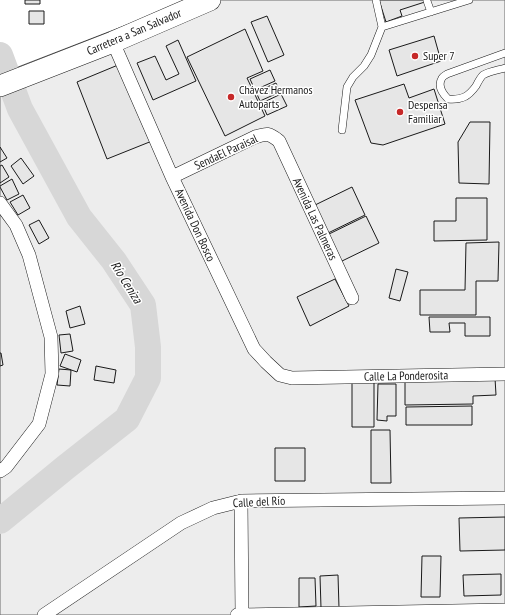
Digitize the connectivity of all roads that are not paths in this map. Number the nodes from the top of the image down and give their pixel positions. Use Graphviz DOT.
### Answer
graph roads {
  1 [pos="210,0"];
  2 [pos="376,0"];
  3 [pos="469,0"];
  4 [pos="427,1"];
  5 [pos="431,12"];
  6 [pos="382,27"];
  7 [pos="113,42"];
  8 [pos="505,53"];
  9 [pos="505,68"];
  10 [pos="0,86"];
  11 [pos="342,130"];
  12 [pos="278,140"];
  13 [pos="172,178"];
  14 [pos="0,203"];
  15 [pos="352,298"];
  16 [pos="505,374"];
  17 [pos="307,378"];
  18 [pos="0,471"];
  19 [pos="505,498"];
  20 [pos="241,501"];
  21 [pos="505,610"];
  22 [pos="44,615"];
  23 [pos="237,615"];
  24 [pos="242,615"];
  1 -- 7 [label="main road, Carretera a San Salvador"];
  2 -- 6 [label="lane"];
  3 -- 5 [label="lane"];
  4 -- 5 [label="lane"];
  5 -- 6 [label="lane"];
  6 -- 11 [label="lane"];
  7 -- 10 [label="main road, Carretera a San Salvador"];
  7 -- 13 [label="street, Avenida Don Bosco"];
  8 -- 9 [label="lane"];
  12 -- 13 [label="street, SendaEl Paraisal"];
  12 -- 15 [label="street, Avenida Las Palmeras"];
  13 -- 17 [label="street, Avenida Don Bosco"];
  14 -- 18 [label="street"];
  16 -- 17 [label="street, Calle La Ponderosita"];
  19 -- 20 [label="street, Calle del Río"];
  20 -- 22 [label="street, Calle del Río"];
  20 -- 24 [label="street"];
  21 -- 24 [label="street"];
  23 -- 24 [label="street"];
}
